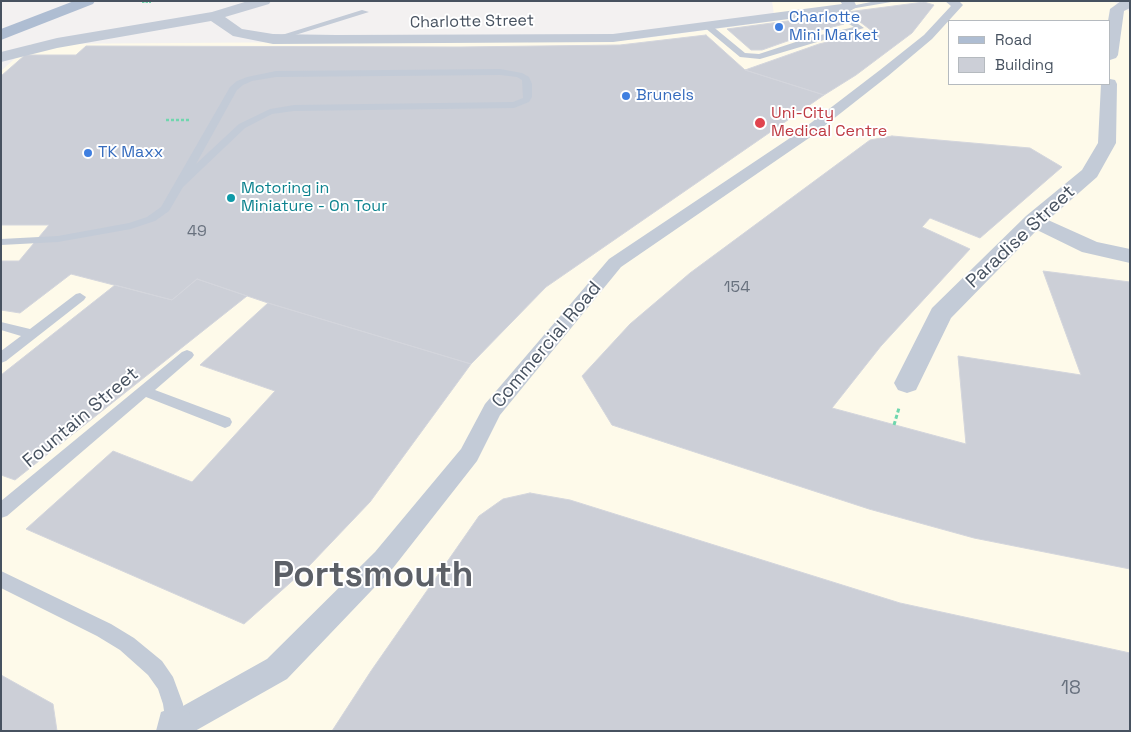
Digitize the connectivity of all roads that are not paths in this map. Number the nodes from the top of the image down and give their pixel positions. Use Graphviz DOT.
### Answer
graph roads {
  1 [pos="62,1"];
  2 [pos="88,1"];
  3 [pos="264,1"];
  4 [pos="894,1"];
  5 [pos="950,1"];
  6 [pos="1130,2"];
  7 [pos="848,4"];
  8 [pos="832,10"];
  9 [pos="365,12"];
  10 [pos="214,16"];
  11 [pos="1,24"];
  12 [pos="708,27"];
  13 [pos="1113,27"];
  14 [pos="1130,31"];
  15 [pos="1,35"];
  16 [pos="273,39"];
  17 [pos="1111,46"];
  18 [pos="1,57"];
  19 [pos="1109,85"];
  20 [pos="180,185"];
  21 [pos="1034,221"];
  22 [pos="1,242"];
  23 [pos="1130,256"];
  24 [pos="80,297"];
  25 [pos="1,326"];
  26 [pos="32,334"];
  27 [pos="187,355"];
  28 [pos="1,358"];
  29 [pos="906,383"];
  30 [pos="144,392"];
  31 [pos="225,422"];
  32 [pos="1,511"];
  33 [pos="1,579"];
  34 [pos="175,728"];
  1 -- 11 [label="main road"];
  2 -- 15 [label="main road"];
  3 -- 10 [label="street"];
  4 -- 7 [label="lane, Charlotte Street"];
  5 -- 34 [label="street, Commercial Road"];
  6 -- 13 [label="street"];
  7 -- 8 [label="street, Charlotte Street"];
  8 -- 12 [label="street, Charlotte Street"];
  8 -- 12 [label="lane"];
  9 -- 16 [label="lane"];
  10 -- 16 [label="street, Charlotte Street"];
  10 -- 18 [label="street"];
  12 -- 16 [label="street, Charlotte Street"];
  13 -- 14 [label="street"];
  13 -- 17 [label="street"];
  19 -- 21 [label="street, Paradise Street"];
  20 -- 20 [label="lane"];
  20 -- 22 [label="lane"];
  21 -- 23 [label="street"];
  21 -- 29 [label="street, Paradise Street"];
  24 -- 26 [label="lane"];
  25 -- 26 [label="lane"];
  26 -- 28 [label="lane"];
  27 -- 30 [label="lane, Fountain Street"];
  30 -- 31 [label="lane"];
  30 -- 32 [label="lane, Fountain Street"];
  33 -- 34 [label="lane"];
}
